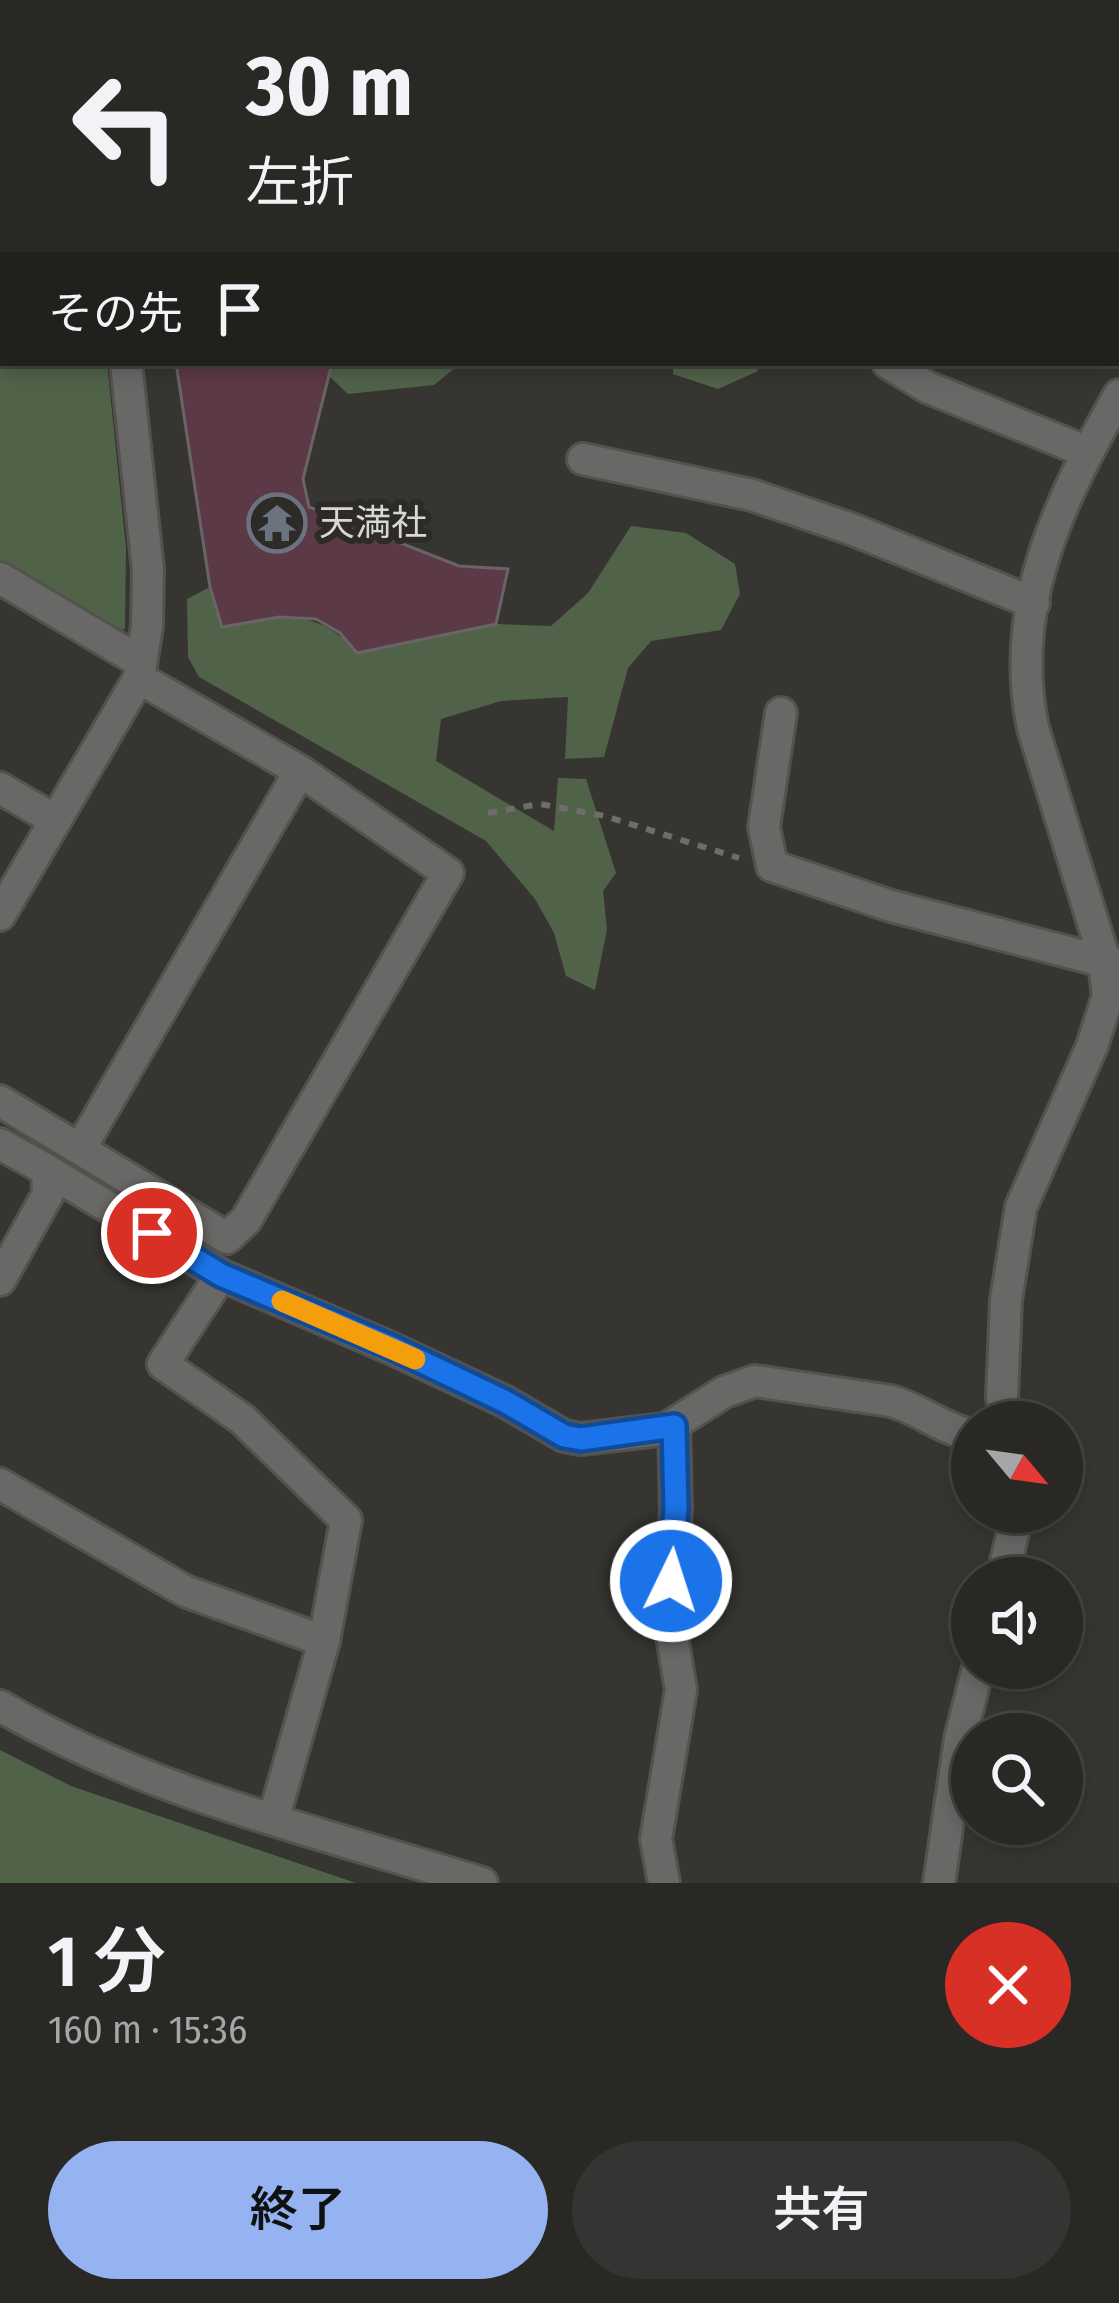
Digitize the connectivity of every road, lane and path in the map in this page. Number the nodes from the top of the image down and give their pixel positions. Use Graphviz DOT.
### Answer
graph roads {
  1 [pos="125,366"];
  2 [pos="893,366"];
  3 [pos="1119,396"];
  4 [pos="1088,452"];
  5 [pos="583,459"];
  6 [pos="0,578"];
  7 [pos="1034,602"];
  8 [pos="140,670"];
  9 [pos="781,713"];
  10 [pos="300,771"];
  11 [pos="0,788"];
  12 [pos="488,813"];
  13 [pos="56,820"];
  14 [pos="772,866"];
  15 [pos="0,915"];
  16 [pos="1112,965"];
  17 [pos="0,1101"];
  18 [pos="0,1144"];
  19 [pos="80,1149"];
  20 [pos="47,1170"];
  21 [pos="221,1275"];
  22 [pos="0,1280"];
  23 [pos="1003,1401"];
  24 [pos="674,1426"];
  25 [pos="951,1427"];
  26 [pos="0,1484"];
  27 [pos="324,1641"];
  28 [pos="973,1689"];
  29 [pos="0,1706"];
  30 [pos="274,1817"];
  31 [pos="482,1883"];
  32 [pos="664,1883"];
  33 [pos="939,1883"];
  1 -- 8 [label="street"];
  2 -- 4 [label="street"];
  3 -- 4 [label="street"];
  4 -- 7 [label="street"];
  5 -- 7 [label="street"];
  6 -- 8 [label="street"];
  7 -- 16 [label="street"];
  8 -- 10 [label="street"];
  8 -- 13 [label="street"];
  9 -- 14 [label="street"];
  10 -- 19 [label="street"];
  10 -- 19 [label="street"];
  11 -- 13 [label="street"];
  12 -- 14 [label="path"];
  13 -- 15 [label="street"];
  14 -- 16 [label="street"];
  16 -- 23 [label="street"];
  17 -- 19 [label="street"];
  18 -- 20 [label="street"];
  20 -- 21 [label="street"];
  20 -- 22 [label="street"];
  21 -- 24 [label="street"];
  21 -- 27 [label="street"];
  24 -- 25 [label="street"];
  24 -- 32 [label="street"];
  26 -- 27 [label="street"];
  27 -- 30 [label="street"];
  28 -- 33 [label="street"];
  29 -- 30 [label="street"];
  30 -- 31 [label="street"];
}
